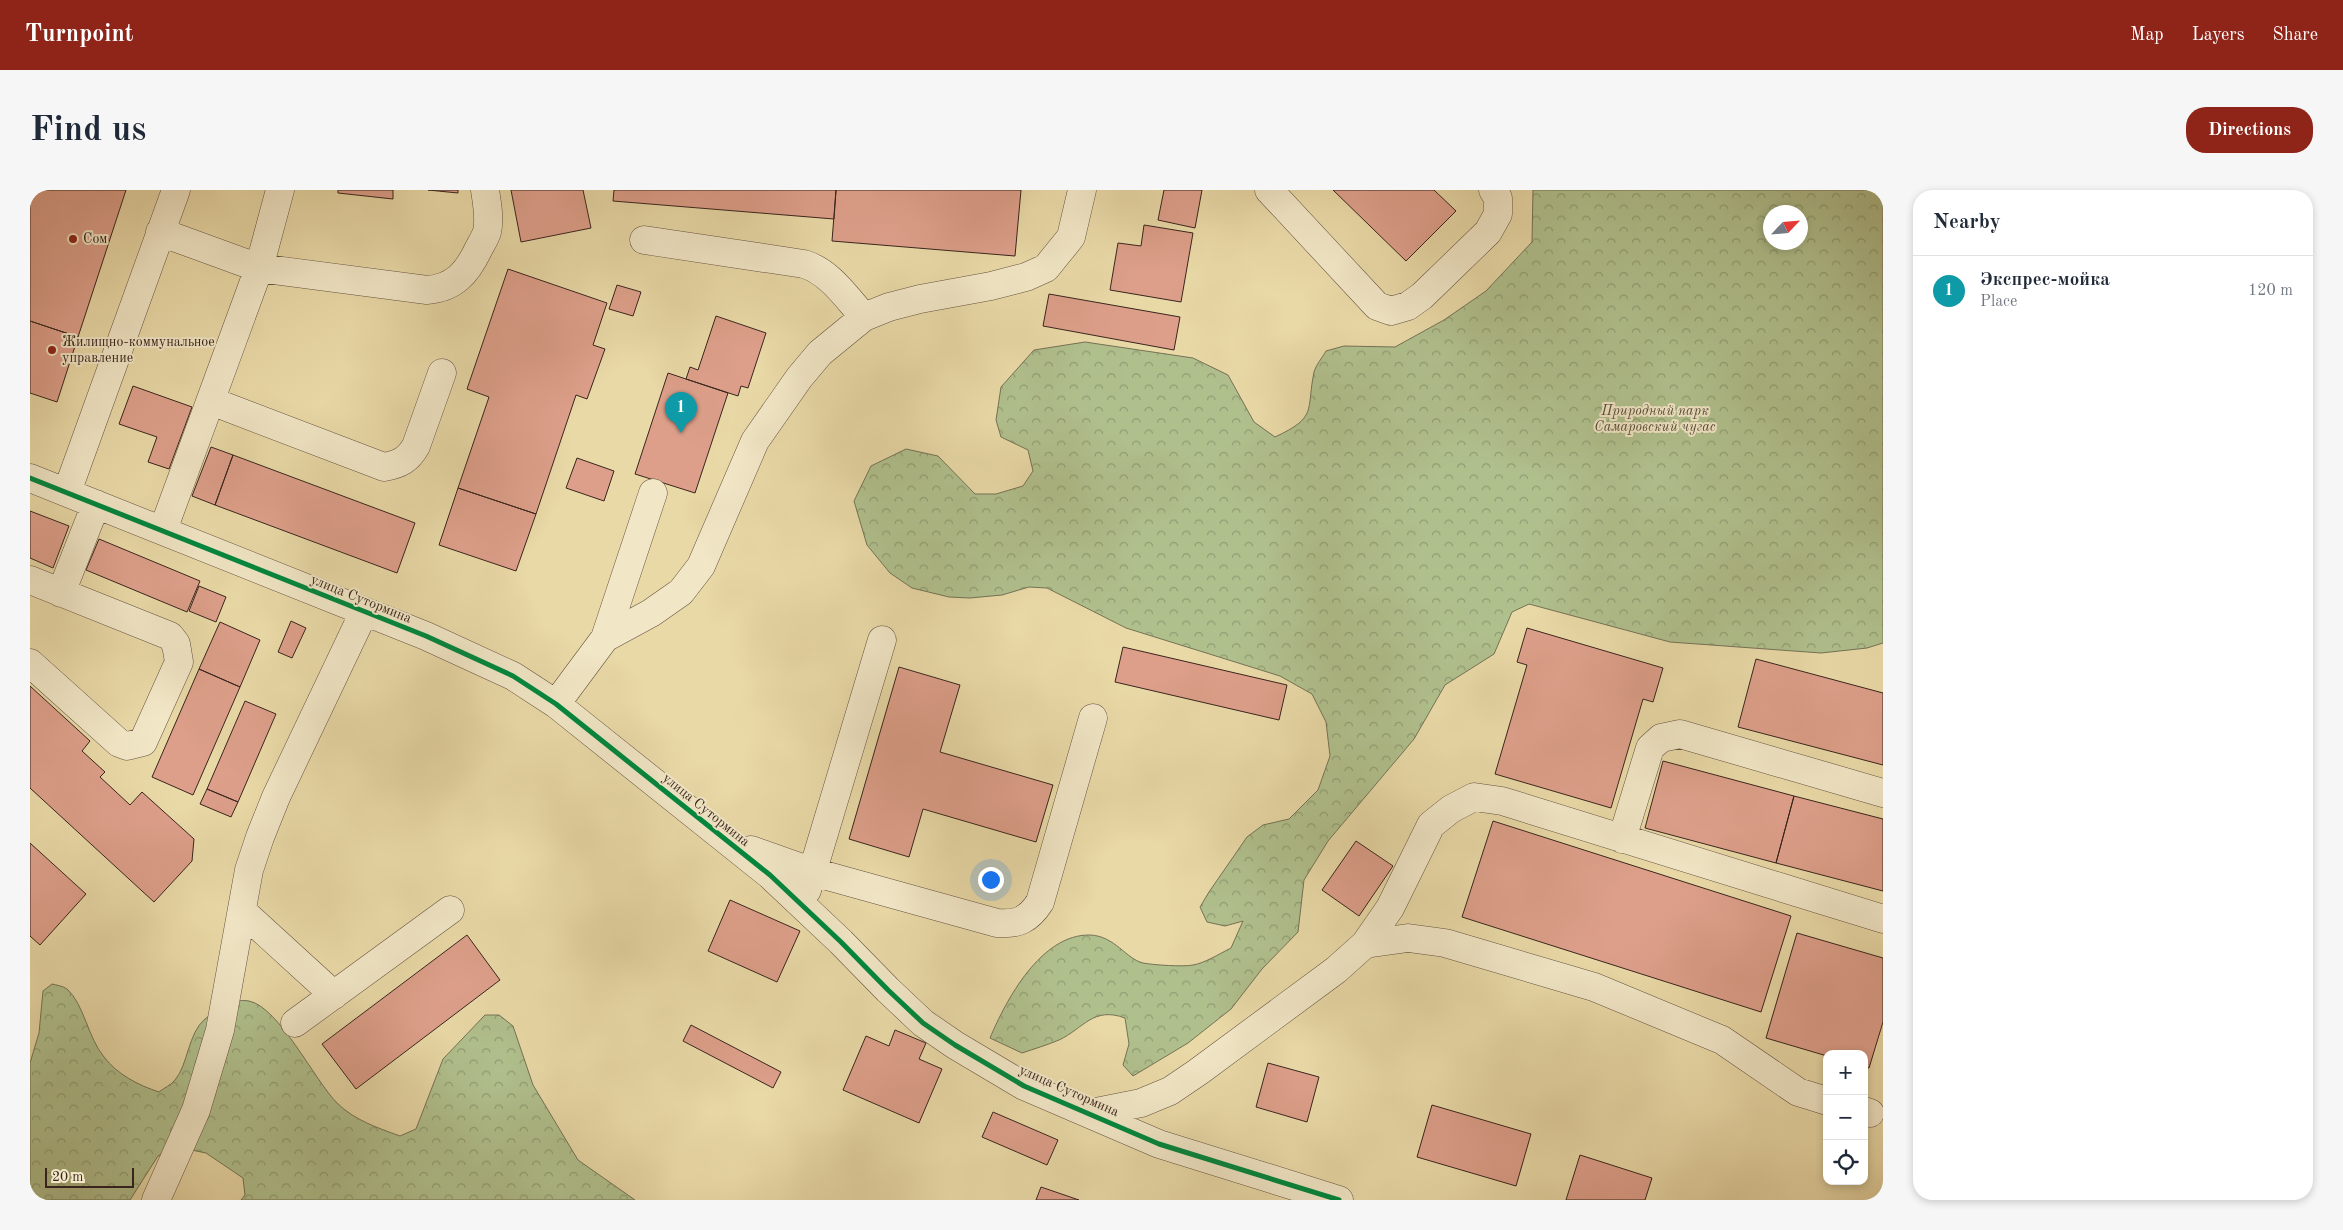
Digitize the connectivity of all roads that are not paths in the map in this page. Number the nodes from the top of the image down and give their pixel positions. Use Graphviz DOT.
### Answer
graph roads {
  1 [pos="176,190"];
  2 [pos="280,190"];
  3 [pos="485,190"];
  4 [pos="1082,190"];
  5 [pos="1269,190"];
  6 [pos="1492,190"];
  7 [pos="160,232"];
  8 [pos="644,240"];
  9 [pos="259,268"];
  10 [pos="864,317"];
  11 [pos="442,373"];
  12 [pos="211,401"];
  13 [pos="30,478"];
  14 [pos="67,492"];
  15 [pos="653,493"];
  16 [pos="96,504"];
  17 [pos="163,530"];
  18 [pos="30,580"];
  19 [pos="60,593"];
  20 [pos="364,612"];
  21 [pos="605,638"];
  22 [pos="882,640"];
  23 [pos="30,663"];
  24 [pos="556,704"];
  25 [pos="1093,718"];
  26 [pos="1883,793"];
  27 [pos="718,834"];
  28 [pos="1622,839"];
  29 [pos="812,872"];
  30 [pos="802,906"];
  31 [pos="450,910"];
  32 [pos="242,911"];
  33 [pos="1883,919"];
  34 [pos="1365,944"];
  35 [pos="334,994"];
  36 [pos="295,1023"];
  37 [pos="1823,1100"];
  38 [pos="1090,1113"];
  39 [pos="156,1200"];
  40 [pos="1339,1200"];
  1 -- 7 [label="street"];
  2 -- 9 [label="street"];
  3 -- 9 [label="street"];
  4 -- 10 [label="street"];
  5 -- 6 [label="street"];
  7 -- 9 [label="street"];
  7 -- 14 [label="street"];
  8 -- 10 [label="street"];
  9 -- 12 [label="street"];
  10 -- 21 [label="street"];
  11 -- 12 [label="street"];
  12 -- 17 [label="street"];
  13 -- 14 [label="street, улица Сутормина"];
  14 -- 16 [label="street, улица Сутормина"];
  15 -- 21 [label="street"];
  16 -- 17 [label="street, улица Сутормина"];
  16 -- 19 [label="street"];
  17 -- 20 [label="street, улица Сутормина"];
  18 -- 19 [label="street"];
  19 -- 23 [label="street"];
  20 -- 24 [label="street, улица Сутормина"];
  20 -- 32 [label="street"];
  21 -- 24 [label="street"];
  22 -- 29 [label="street"];
  24 -- 27 [label="street, улица Сутормина"];
  25 -- 29 [label="street"];
  26 -- 28 [label="street"];
  27 -- 29 [label="street"];
  27 -- 30 [label="street, улица Сутормина"];
  28 -- 33 [label="street"];
  28 -- 34 [label="street"];
  29 -- 30 [label="street"];
  30 -- 38 [label="street, улица Сутормина"];
  31 -- 35 [label="street"];
  32 -- 35 [label="street"];
  32 -- 39 [label="street"];
  34 -- 37 [label="street"];
  34 -- 38 [label="street"];
  35 -- 36 [label="street"];
  38 -- 40 [label="street, улица Сутормина"];
}
